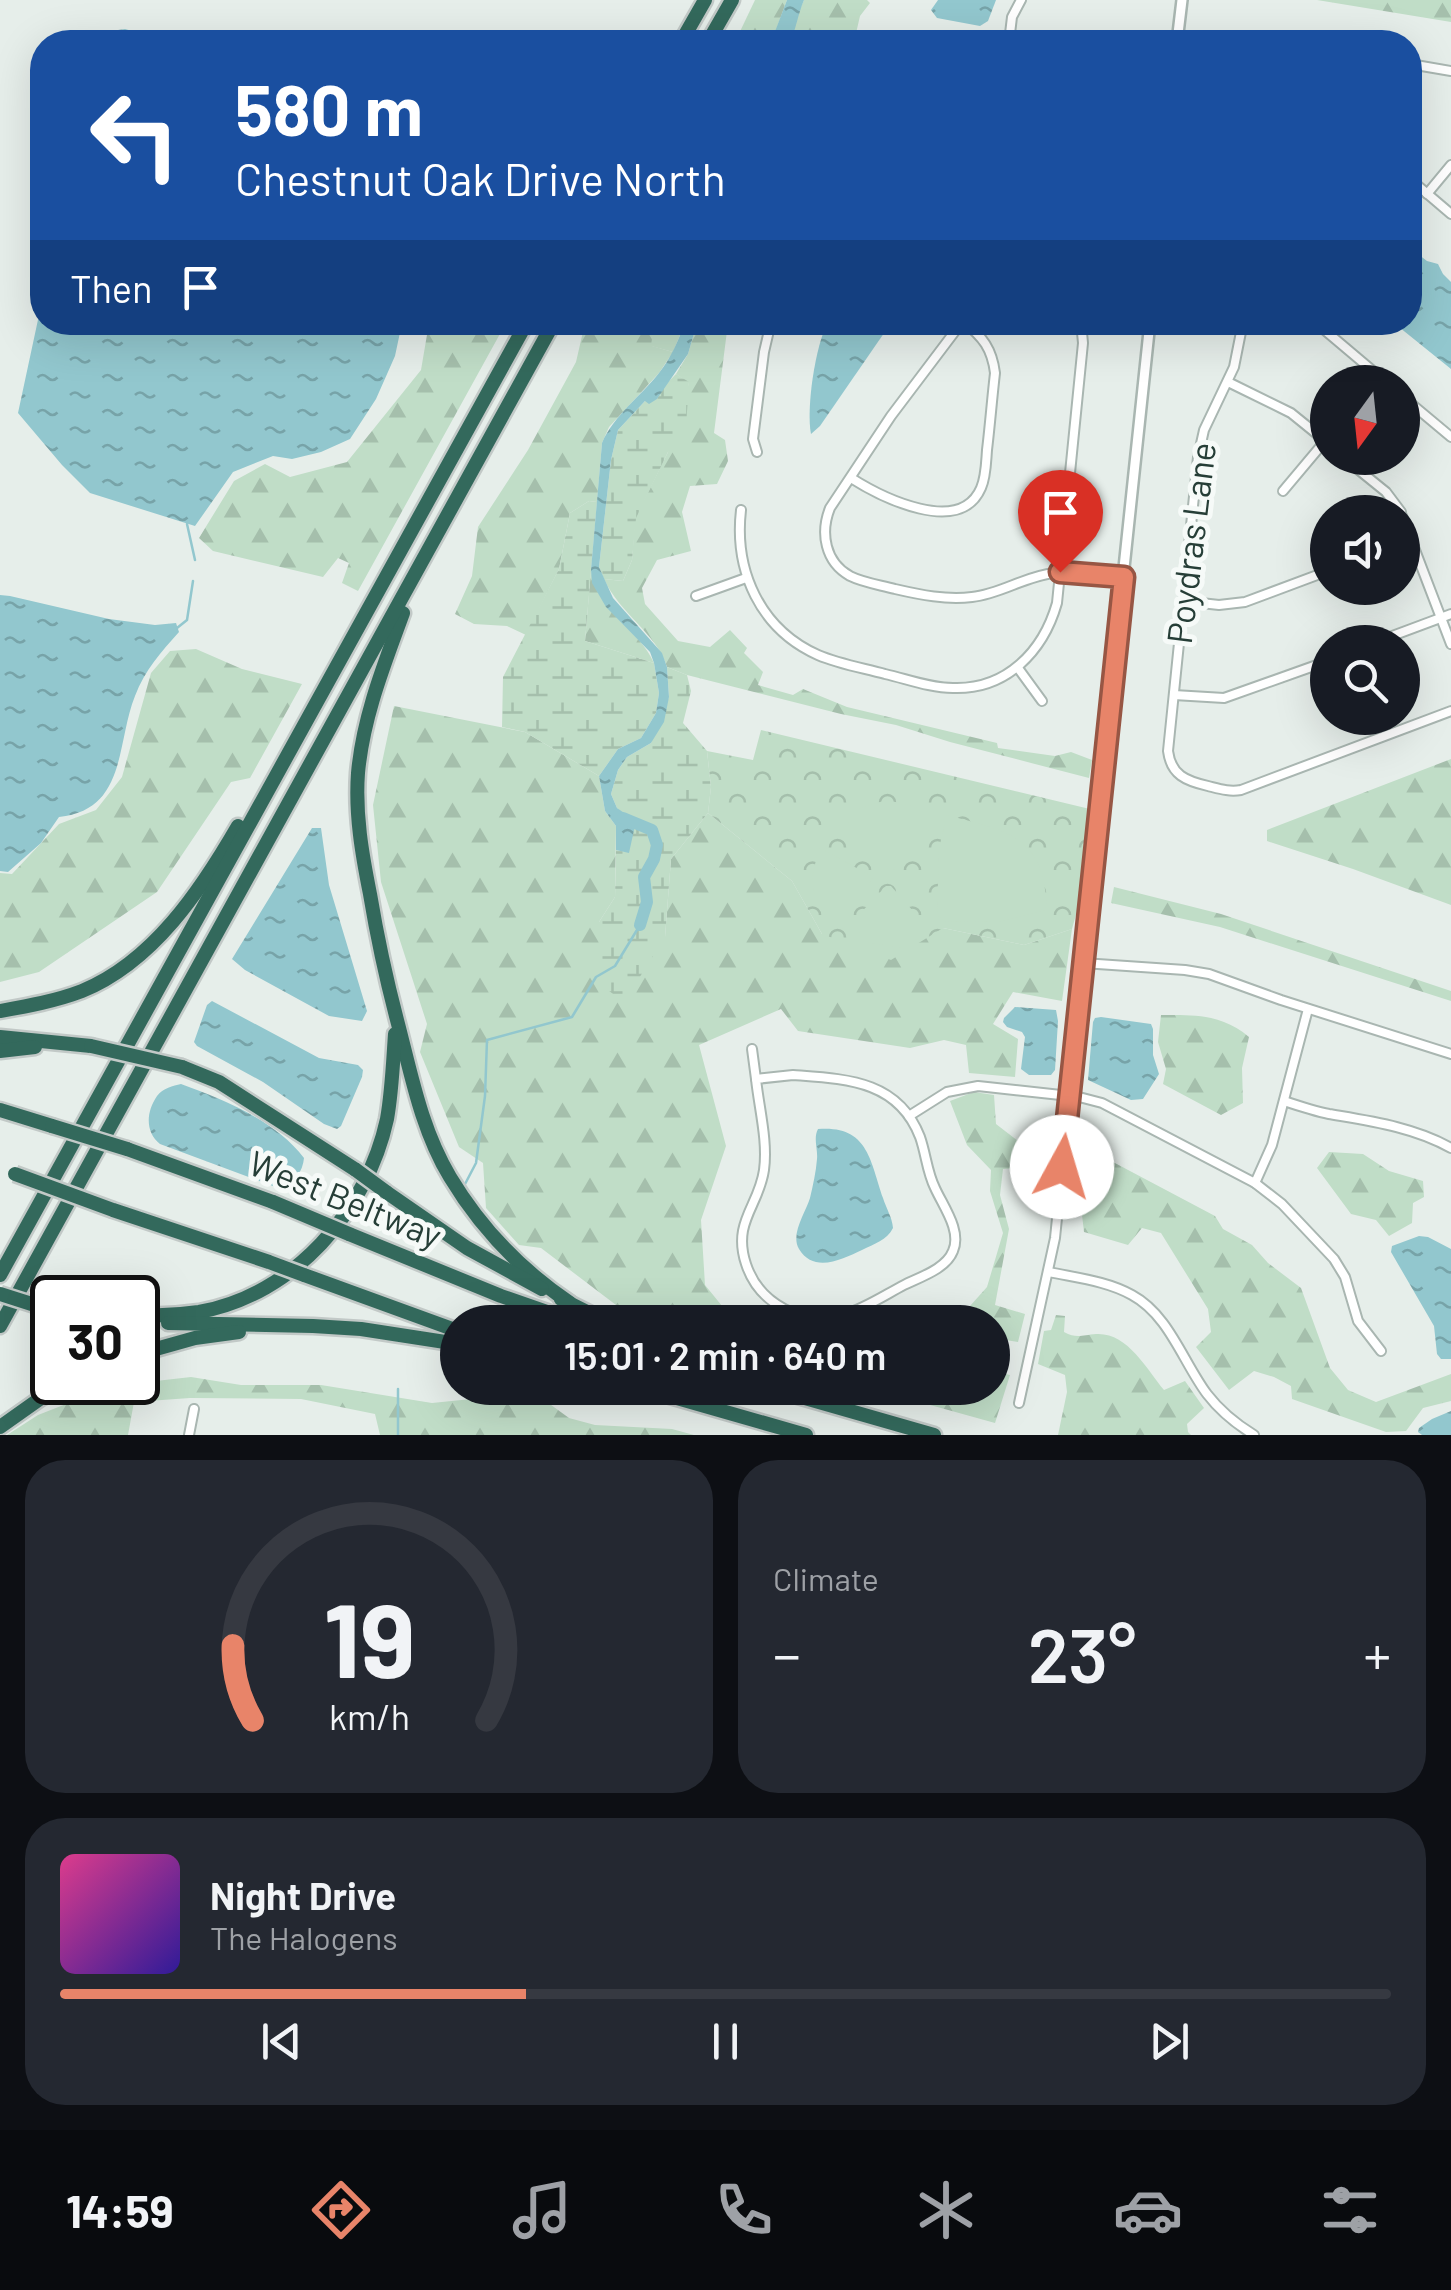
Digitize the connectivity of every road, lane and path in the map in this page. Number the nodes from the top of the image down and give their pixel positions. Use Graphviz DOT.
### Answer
graph roads {
  1 [pos="705,0"];
  2 [pos="732,0"];
  3 [pos="1021,0"];
  4 [pos="1182,0"];
  5 [pos="688,30"];
  6 [pos="715,30"];
  7 [pos="1010,30"];
  8 [pos="1179,30"];
  9 [pos="1422,66"];
  10 [pos="1451,71"];
  11 [pos="1451,165"];
  12 [pos="1422,190"];
  13 [pos="1427,194"];
  14 [pos="1451,214"];
  15 [pos="520,335"];
  16 [pos="547,335"];
  17 [pos="768,335"];
  18 [pos="953,335"];
  19 [pos="977,335"];
  20 [pos="1083,335"];
  21 [pos="1149,335"];
  22 [pos="1240,335"];
  23 [pos="1330,335"];
  24 [pos="1366,365"];
  25 [pos="1228,382"];
  26 [pos="1420,411"];
  27 [pos="1310,429"];
  28 [pos="1451,437"];
  29 [pos="757,452"];
  30 [pos="1310,460"];
  31 [pos="1365,475"];
  32 [pos="851,478"];
  33 [pos="1283,491"];
  34 [pos="1388,495"];
  35 [pos="741,510"];
  36 [pos="1420,565"];
  37 [pos="418,571"];
  38 [pos="1060,572"];
  39 [pos="1124,577"];
  40 [pos="1310,577"];
  41 [pos="746,578"];
  42 [pos="696,596"];
  43 [pos="1183,601"];
  44 [pos="1446,616"];
  45 [pos="1420,626"];
  46 [pos="1451,644"];
  47 [pos="1310,667"];
  48 [pos="1018,668"];
  49 [pos="336,669"];
  50 [pos="1174,695"];
  51 [pos="1042,702"];
  52 [pos="1451,711"];
  53 [pos="1100,804"];
  54 [pos="1082,963"];
  55 [pos="1308,1009"];
  56 [pos="0,1011"];
  57 [pos="397,1018"];
  58 [pos="0,1036"];
  59 [pos="91,1046"];
  60 [pos="752,1049"];
  61 [pos="0,1051"];
  62 [pos="1451,1054"];
  63 [pos="756,1079"];
  64 [pos="1070,1095"];
  65 [pos="1284,1101"];
  66 [pos="0,1110"];
  67 [pos="910,1116"];
  68 [pos="1451,1148"];
  69 [pos="8,1171"];
  70 [pos="1254,1183"];
  71 [pos="1049,1272"];
  72 [pos="0,1274"];
  73 [pos="0,1294"];
  74 [pos="570,1302"];
  75 [pos="30,1303"];
  76 [pos="526,1305"];
  77 [pos="576,1305"];
  78 [pos="160,1316"];
  79 [pos="160,1319"];
  80 [pos="440,1324"];
  81 [pos="0,1326"];
  82 [pos="313,1326"];
  83 [pos="440,1341"];
  84 [pos="160,1348"];
  85 [pos="1381,1351"];
  86 [pos="1019,1403"];
  87 [pos="31,1405"];
  88 [pos="701,1405"];
  89 [pos="830,1405"];
  90 [pos="194,1409"];
  91 [pos="0,1427"];
  92 [pos="190,1435"];
  93 [pos="806,1435"];
  94 [pos="934,1435"];
  95 [pos="1254,1435"];
  1 -- 5 [label="highway"];
  2 -- 6 [label="highway"];
  3 -- 7 [label="street"];
  4 -- 8 [label="street"];
  9 -- 10 [label="street"];
  11 -- 13 [label="street"];
  12 -- 13 [label="street"];
  13 -- 14 [label="street"];
  15 -- 49 [label="highway"];
  16 -- 37 [label="highway"];
  17 -- 29 [label="street"];
  18 -- 32 [label="street"];
  19 -- 32 [label="street"];
  20 -- 38 [label="street"];
  21 -- 39 [label="street"];
  22 -- 25 [label="street, Poydras Lane"];
  23 -- 24 [label="street"];
  25 -- 27 [label="street"];
  25 -- 43 [label="street, Poydras Lane"];
  26 -- 28 [label="street"];
  30 -- 33 [label="street"];
  31 -- 34 [label="street"];
  32 -- 38 [label="street"];
  35 -- 41 [label="street"];
  36 -- 44 [label="street"];
  37 -- 57 [label="highway"];
  37 -- 81 [label="highway"];
  38 -- 39 [label="street"];
  38 -- 48 [label="street"];
  39 -- 53 [label="street"];
  40 -- 43 [label="street"];
  41 -- 42 [label="street"];
  41 -- 48 [label="street"];
  43 -- 50 [label="street, Poydras Lane"];
  44 -- 45 [label="street"];
  44 -- 46 [label="street"];
  47 -- 50 [label="street"];
  48 -- 51 [label="street"];
  49 -- 56 [label="highway"];
  49 -- 72 [label="highway"];
  50 -- 52 [label="street, Poydras Lane"];
  53 -- 54 [label="street"];
  54 -- 55 [label="street"];
  54 -- 64 [label="street"];
  55 -- 62 [label="street"];
  55 -- 65 [label="street"];
  57 -- 74 [label="highway"];
  57 -- 78 [label="highway"];
  58 -- 59 [label="highway"];
  59 -- 61 [label="highway"];
  59 -- 74 [label="highway, bridge"];
  60 -- 63 [label="street"];
  63 -- 67 [label="street"];
  63 -- 67 [label="street"];
  64 -- 67 [label="street"];
  64 -- 70 [label="street"];
  64 -- 71 [label="street"];
  65 -- 68 [label="street"];
  65 -- 70 [label="street"];
  66 -- 76 [label="highway, West Beltway, bridge"];
  69 -- 80 [label="highway, bridge"];
  70 -- 85 [label="street"];
  71 -- 86 [label="street"];
  71 -- 95 [label="street"];
  73 -- 75 [label="highway, bridge"];
  74 -- 77 [label="highway"];
  79 -- 82 [label="highway"];
  82 -- 83 [label="highway"];
  82 -- 84 [label="highway"];
  87 -- 91 [label="highway"];
  88 -- 93 [label="highway"];
  89 -- 94 [label="highway"];
  90 -- 92 [label="street"];
}
